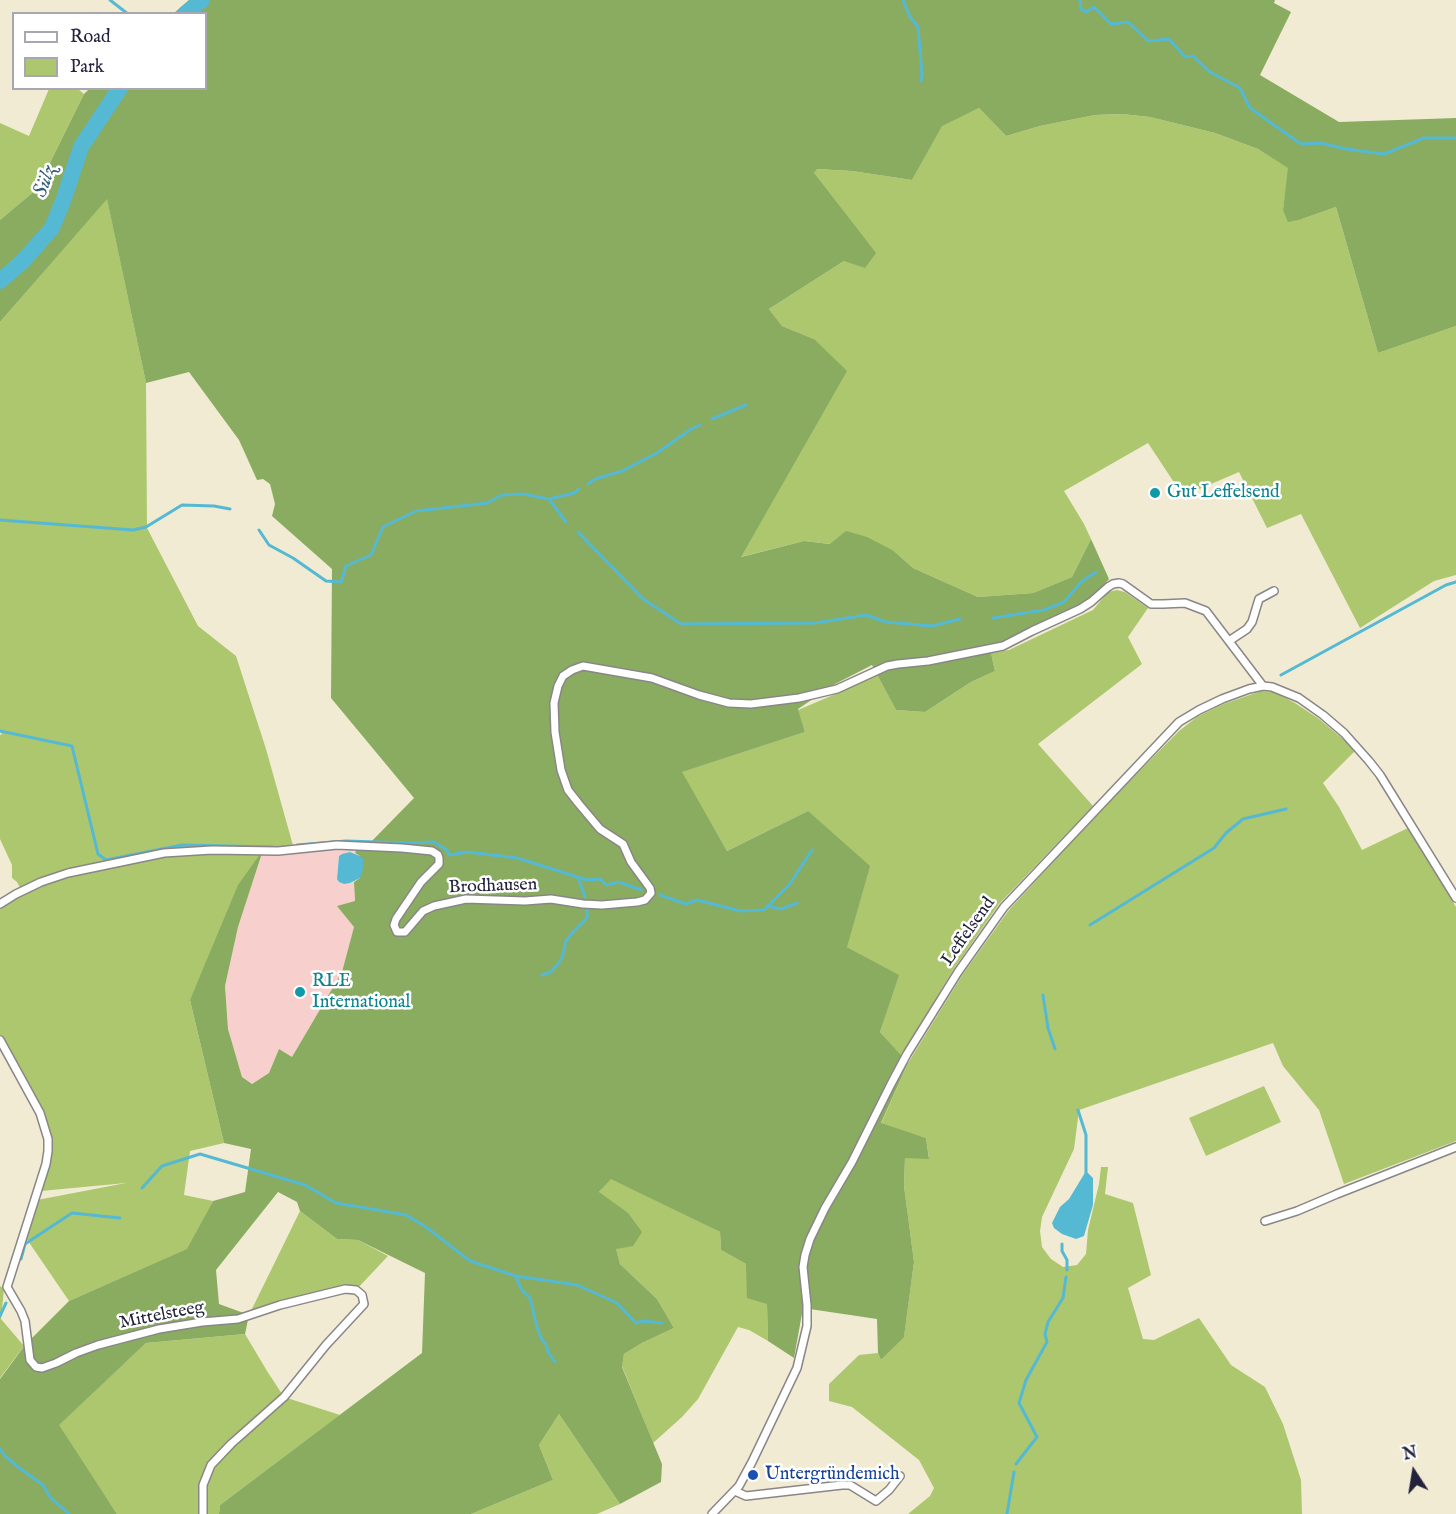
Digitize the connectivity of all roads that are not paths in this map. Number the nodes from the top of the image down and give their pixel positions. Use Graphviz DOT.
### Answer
graph roads {
  1 [pos="1274,591"];
  2 [pos="1229,641"];
  3 [pos="1263,686"];
  4 [pos="1456,898"];
  5 [pos="0,904"];
  6 [pos="0,1040"];
  7 [pos="1456,1147"];
  8 [pos="1265,1221"];
  9 [pos="900,1476"];
  10 [pos="735,1491"];
  11 [pos="203,1514"];
  12 [pos="712,1514"];
  1 -- 2 [label="street"];
  2 -- 3 [label="street"];
  2 -- 5 [label="street, Brodhausen"];
  3 -- 4 [label="street"];
  3 -- 10 [label="street, Leffelsend"];
  6 -- 11 [label="street, Mittelsteeg"];
  7 -- 8 [label="street"];
  9 -- 10 [label="street"];
  10 -- 12 [label="street"];
}
